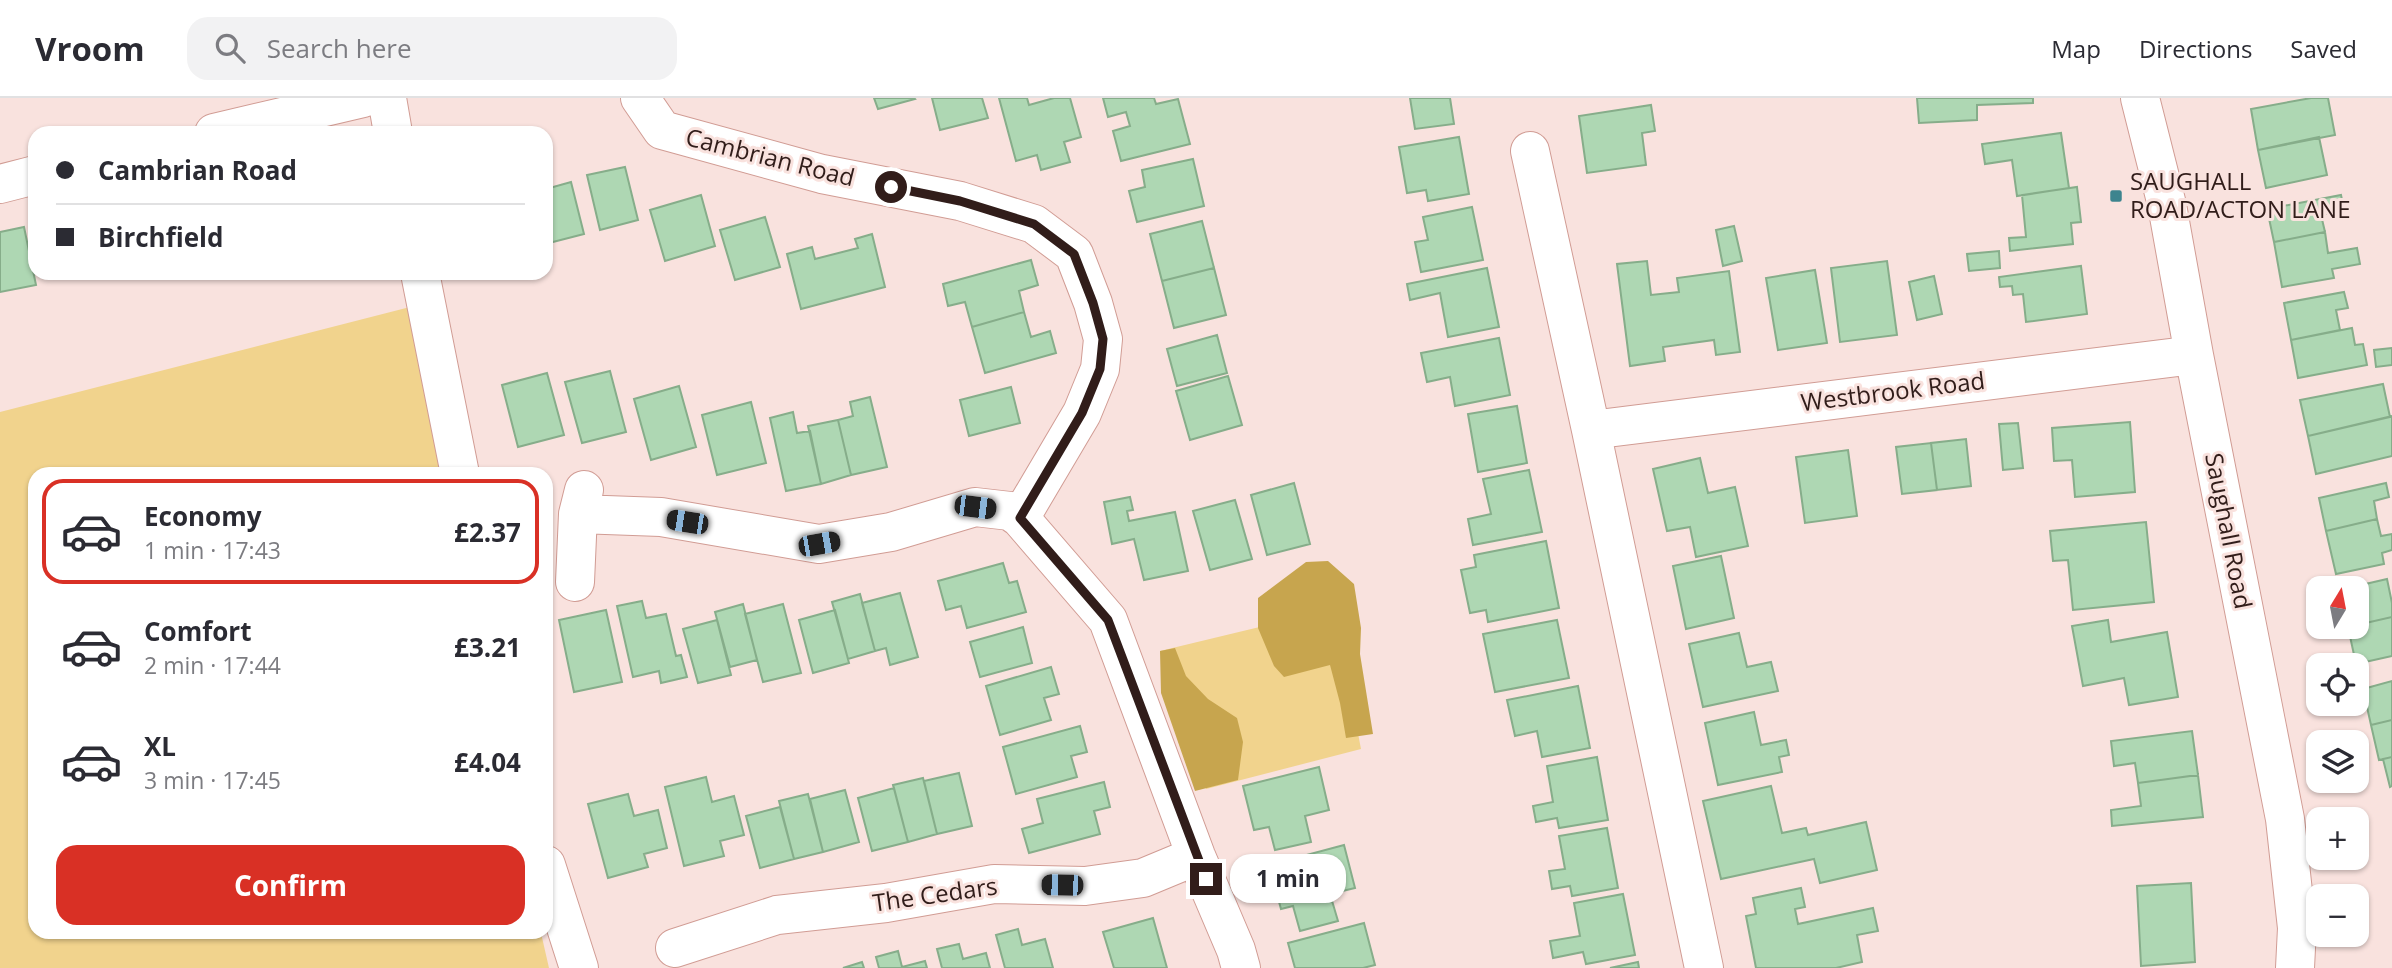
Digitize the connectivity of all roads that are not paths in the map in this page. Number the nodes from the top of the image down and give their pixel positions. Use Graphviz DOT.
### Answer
graph roads {
  1 [pos="363,98"];
  2 [pos="387,98"];
  3 [pos="640,98"];
  4 [pos="2140,98"];
  5 [pos="244,126"];
  6 [pos="392,126"];
  7 [pos="1530,151"];
  8 [pos="28,177"];
  9 [pos="0,184"];
  10 [pos="421,280"];
  11 [pos="2194,355"];
  12 [pos="1591,430"];
  13 [pos="459,467"];
  14 [pos="1020,518"];
  15 [pos="575,582"];
  16 [pos="1196,856"];
  17 [pos="553,887"];
  18 [pos="675,948"];
  19 [pos="579,968"];
  20 [pos="1241,968"];
  21 [pos="1704,968"];
  22 [pos="2295,968"];
  1 -- 5 [label="street"];
  2 -- 6 [label="street"];
  3 -- 14 [label="street, Cambrian Road"];
  4 -- 11 [label="street, Saughall Road"];
  7 -- 12 [label="street"];
  8 -- 9 [label="street"];
  10 -- 13 [label="street"];
  11 -- 12 [label="street, Westbrook Road"];
  11 -- 22 [label="street, Saughall Road"];
  12 -- 21 [label="street"];
  14 -- 15 [label="street"];
  14 -- 16 [label="street"];
  16 -- 18 [label="street, The Cedars"];
  16 -- 20 [label="street"];
  17 -- 19 [label="street"];
}
